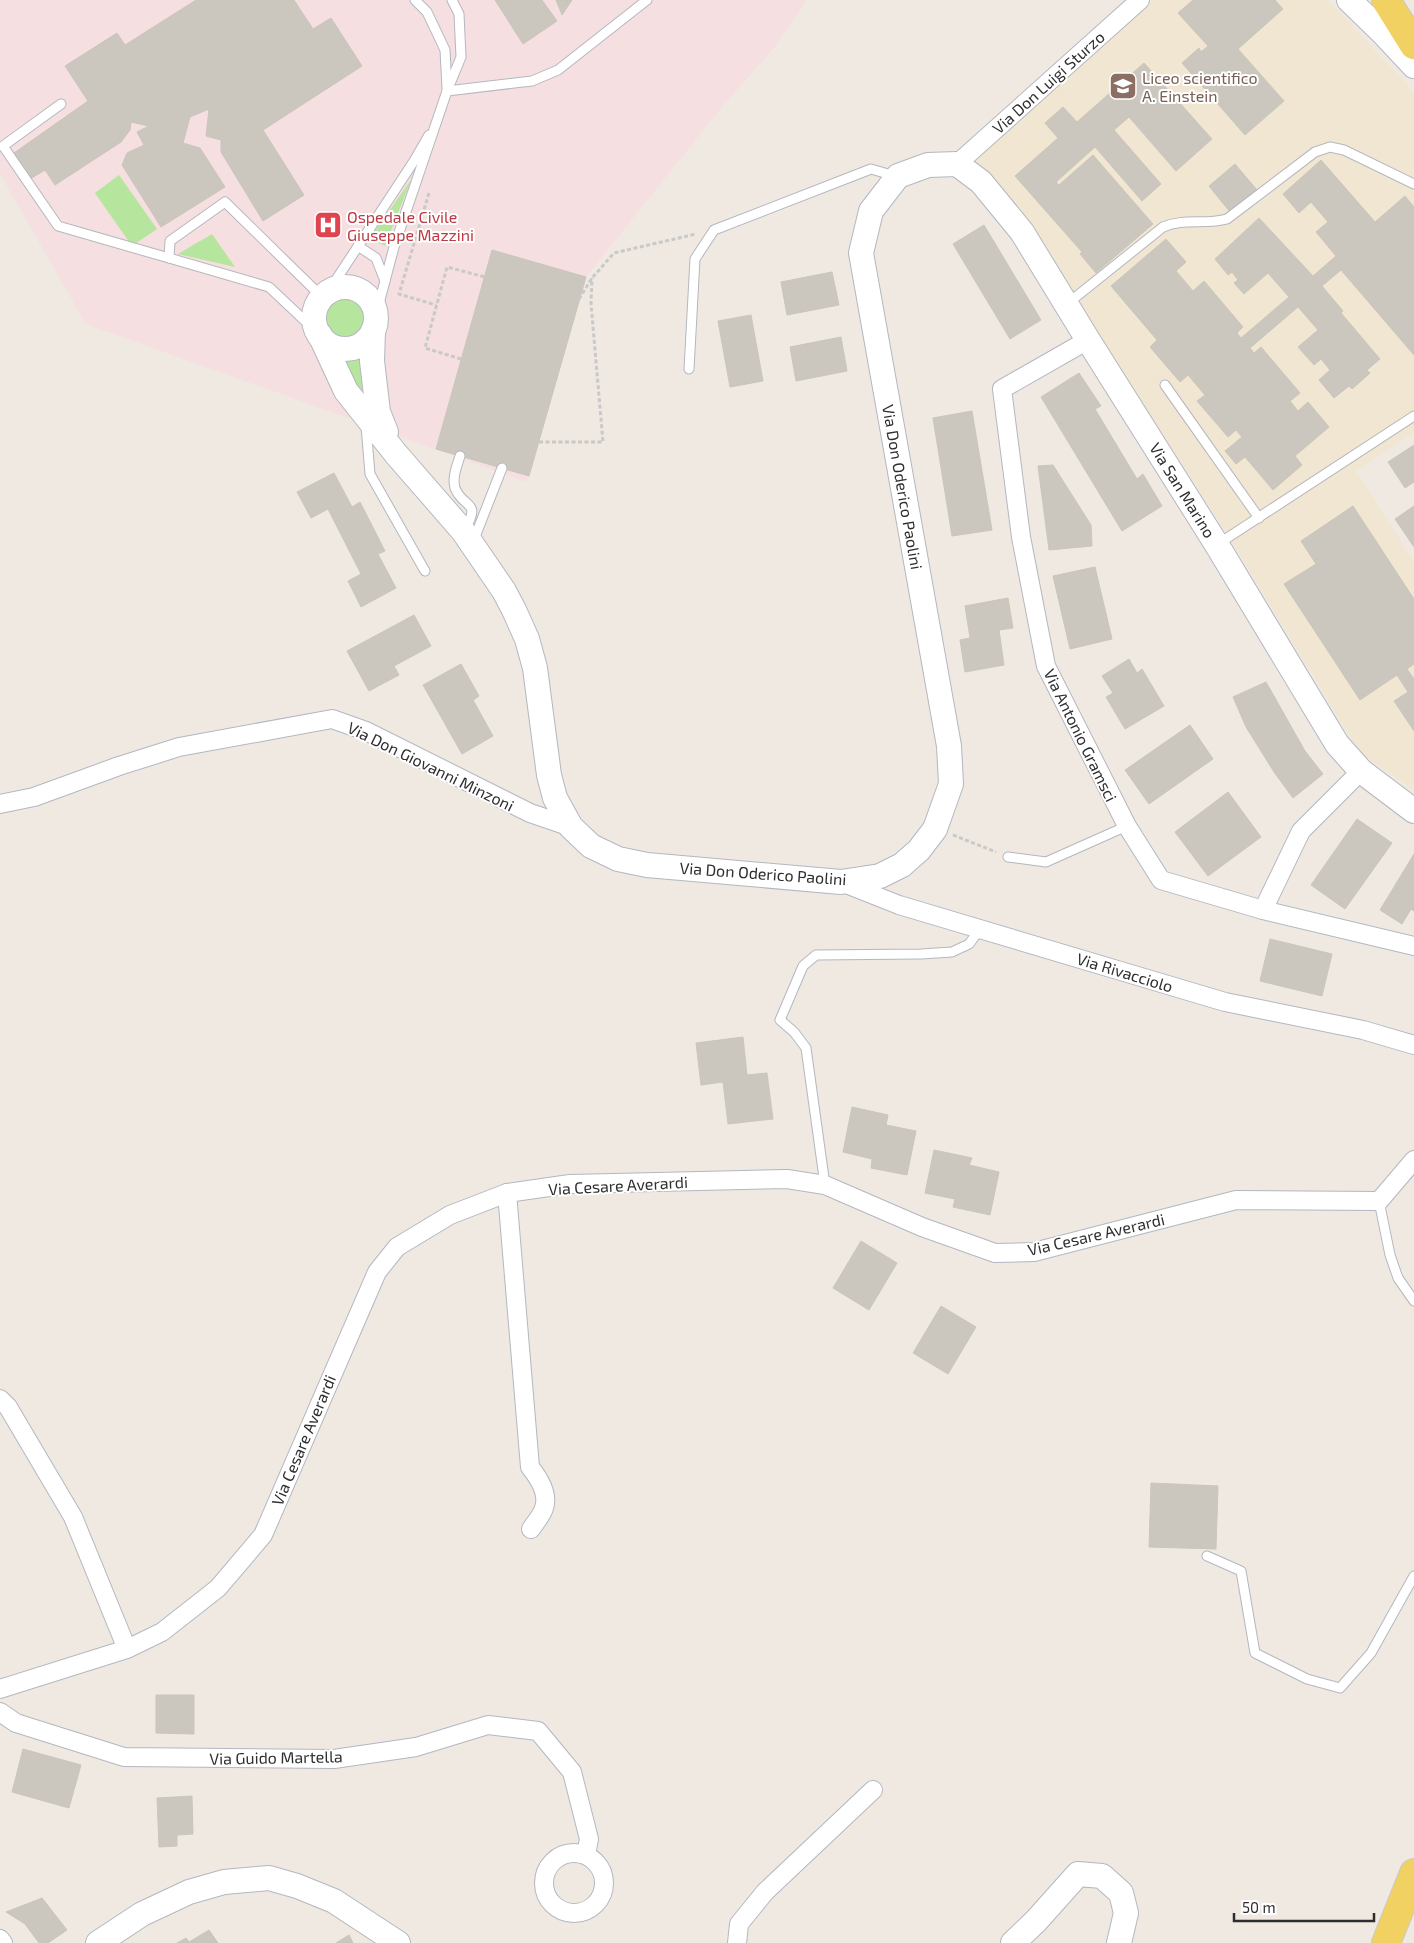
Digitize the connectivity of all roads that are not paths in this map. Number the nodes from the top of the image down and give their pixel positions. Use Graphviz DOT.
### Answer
graph roads {
  1 [pos="416,0"];
  2 [pos="452,0"];
  3 [pos="647,0"];
  4 [pos="1140,0"];
  5 [pos="1349,0"];
  6 [pos="1386,0"];
  7 [pos="1408,0"];
  8 [pos="1414,10"];
  9 [pos="1386,35"];
  10 [pos="1414,46"];
  11 [pos="1414,66"];
  12 [pos="448,91"];
  13 [pos="61,104"];
  14 [pos="440,115"];
  15 [pos="957,164"];
  16 [pos="898,176"];
  17 [pos="1414,184"];
  18 [pos="358,246"];
  19 [pos="169,258"];
  20 [pos="385,281"];
  21 [pos="325,294"];
  22 [pos="1066,305"];
  23 [pos="374,323"];
  24 [pos="320,335"];
  25 [pos="1088,340"];
  26 [pos="689,369"];
  27 [pos="1165,385"];
  28 [pos="366,416"];
  29 [pos="1414,416"];
  30 [pos="396,454"];
  31 [pos="460,456"];
  32 [pos="502,468"];
  33 [pos="1259,518"];
  34 [pos="468,538"];
  35 [pos="1217,544"];
  36 [pos="425,571"];
  37 [pos="1360,771"];
  38 [pos="0,804"];
  39 [pos="1414,811"];
  40 [pos="571,826"];
  41 [pos="1126,826"];
  42 [pos="1008,857"];
  43 [pos="840,882"];
  44 [pos="1262,910"];
  45 [pos="980,929"];
  46 [pos="1414,946"];
  47 [pos="1414,1045"];
  48 [pos="1414,1160"];
  49 [pos="825,1185"];
  50 [pos="507,1192"];
  51 [pos="1379,1201"];
  52 [pos="1414,1301"];
  53 [pos="0,1399"];
  54 [pos="531,1529"];
  55 [pos="1207,1556"];
  56 [pos="1414,1576"];
  57 [pos="127,1649"];
  58 [pos="0,1689"];
  59 [pos="0,1712"];
  60 [pos="873,1790"];
  61 [pos="586,1855"];
  62 [pos="1414,1873"];
  63 [pos="0,1939"];
  64 [pos="3,1943"];
  65 [pos="98,1943"];
  66 [pos="398,1943"];
  67 [pos="736,1943"];
  68 [pos="1013,1943"];
  69 [pos="1119,1943"];
  70 [pos="1387,1943"];
  1 -- 12 [label="lane"];
  2 -- 12 [label="lane"];
  3 -- 12 [label="lane"];
  4 -- 15 [label="street, Via Don Luigi Sturzo"];
  5 -- 9 [label="street"];
  6 -- 10 [label="main road"];
  7 -- 8 [label="main road"];
  9 -- 10 [label="street"];
  9 -- 11 [label="street"];
  12 -- 14 [label="lane"];
  13 -- 19 [label="lane"];
  14 -- 18 [label="lane"];
  14 -- 20 [label="lane"];
  15 -- 16 [label="street"];
  15 -- 22 [label="street, Via San Marino"];
  16 -- 26 [label="lane"];
  16 -- 43 [label="street, Via Don Oderico Paolini"];
  17 -- 22 [label="lane"];
  18 -- 20 [label="lane"];
  18 -- 21 [label="lane"];
  19 -- 21 [label="lane"];
  19 -- 24 [label="lane"];
  20 -- 23 [label="lane"];
  21 -- 23 [label="street"];
  21 -- 24 [label="street"];
  22 -- 25 [label="street, Via San Marino"];
  23 -- 24 [label="street"];
  23 -- 30 [label="street"];
  24 -- 28 [label="street, Via Don Oderico Paolini"];
  25 -- 35 [label="street, Via San Marino"];
  25 -- 41 [label="street, Via Antonio Gramsci"];
  27 -- 33 [label="lane"];
  28 -- 30 [label="street, Via Don Oderico Paolini"];
  28 -- 36 [label="lane"];
  29 -- 33 [label="lane"];
  30 -- 34 [label="street, Via Don Oderico Paolini"];
  31 -- 34 [label="lane"];
  32 -- 34 [label="lane"];
  33 -- 35 [label="lane"];
  34 -- 40 [label="street, Via Don Oderico Paolini"];
  35 -- 37 [label="street, Via San Marino"];
  37 -- 39 [label="street, Via San Marino"];
  37 -- 44 [label="street"];
  38 -- 40 [label="street, Via Don Giovanni Minzoni"];
  40 -- 43 [label="street, Via Don Oderico Paolini"];
  41 -- 42 [label="lane"];
  41 -- 44 [label="street, Via Antonio Gramsci"];
  43 -- 45 [label="street, Via Rivacciolo"];
  44 -- 46 [label="street, Via Antonio Gramsci"];
  45 -- 47 [label="street, Via Rivacciolo"];
  45 -- 49 [label="lane"];
  48 -- 51 [label="street"];
  49 -- 50 [label="street, Via Cesare Averardi"];
  49 -- 51 [label="street, Via Cesare Averardi"];
  50 -- 54 [label="street"];
  50 -- 57 [label="street, Via Cesare Averardi"];
  51 -- 52 [label="lane"];
  53 -- 57 [label="street"];
  55 -- 56 [label="lane"];
  57 -- 58 [label="street, Via Cesare Averardi"];
  59 -- 61 [label="street, Via Guido Martella"];
  60 -- 67 [label="street"];
  62 -- 70 [label="main road"];
  63 -- 64 [label="street"];
  65 -- 66 [label="street"];
  68 -- 69 [label="street"];
}
